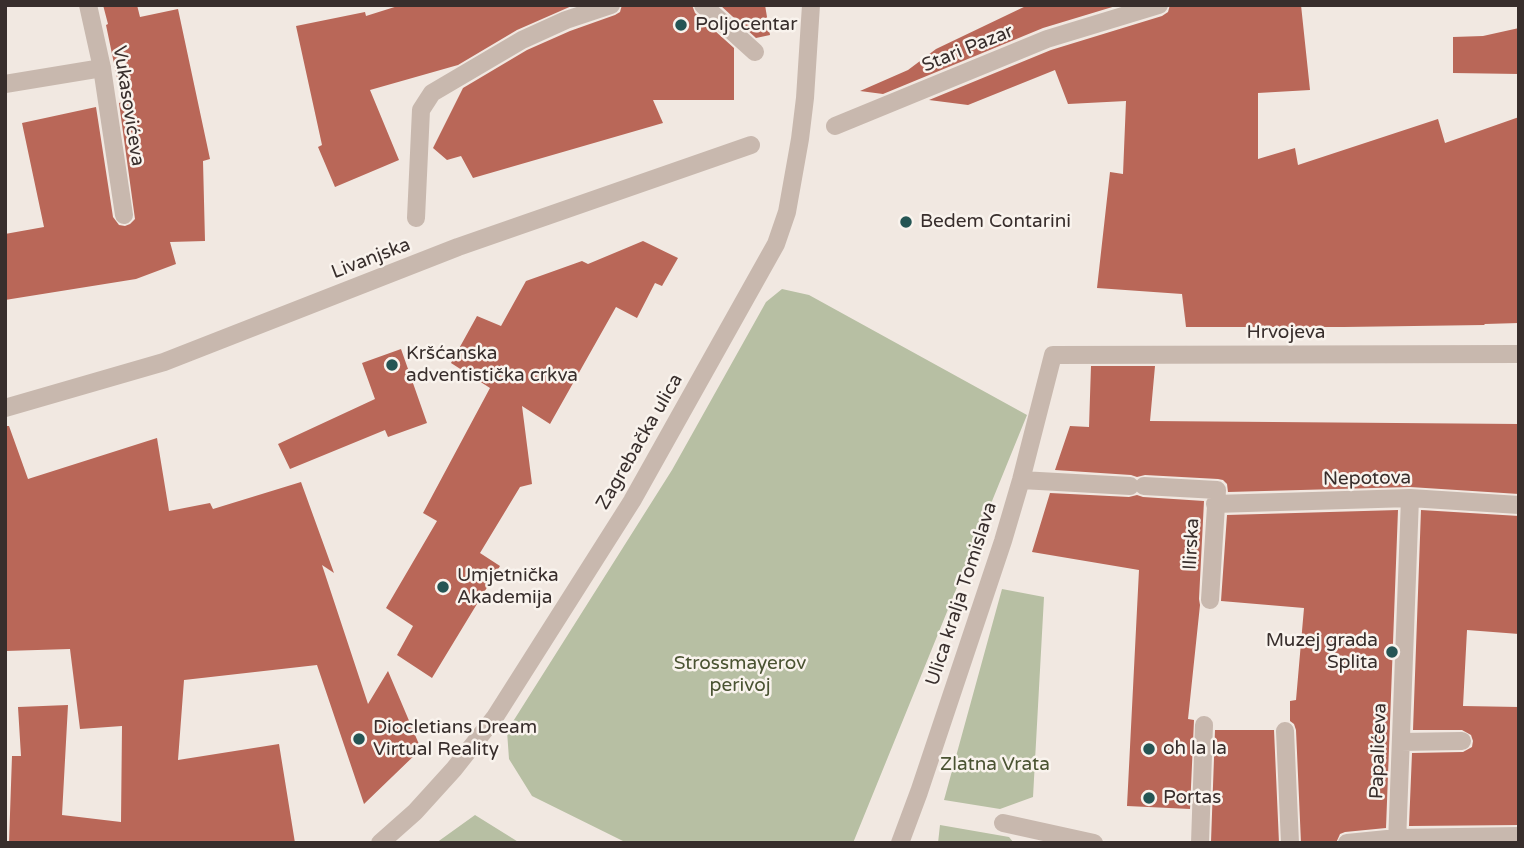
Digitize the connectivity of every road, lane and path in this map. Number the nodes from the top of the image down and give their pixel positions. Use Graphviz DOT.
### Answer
graph roads {
  1 [pos="88,5"];
  2 [pos="611,5"];
  3 [pos="703,5"];
  4 [pos="811,5"];
  5 [pos="1159,5"];
  6 [pos="755,52"];
  7 [pos="102,68"];
  8 [pos="5,84"];
  9 [pos="835,126"];
  10 [pos="751,145"];
  11 [pos="124,215"];
  12 [pos="416,218"];
  13 [pos="1519,354"];
  14 [pos="1053,355"];
  15 [pos="5,408"];
  16 [pos="1021,480"];
  17 [pos="1216,497"];
  18 [pos="1410,498"];
  19 [pos="1519,505"];
  20 [pos="1210,600"];
  21 [pos="1204,725"];
  22 [pos="1285,731"];
  23 [pos="1462,741"];
  24 [pos="1401,742"];
  25 [pos="1003,823"];
  26 [pos="1519,835"];
  27 [pos="1040,837"];
  28 [pos="1397,841"];
  29 [pos="380,843"];
  30 [pos="900,843"];
  31 [pos="1094,843"];
  32 [pos="1200,843"];
  33 [pos="1290,843"];
  34 [pos="1347,843"];
  1 -- 7 [label="street, Vukasovićeva"];
  2 -- 12 [label="street"];
  3 -- 6 [label="street"];
  4 -- 29 [label="street, Zagrebačka ulica"];
  5 -- 9 [label="street, Stari Pazar"];
  7 -- 8 [label="street"];
  7 -- 11 [label="street, Vukasovićeva"];
  10 -- 15 [label="street, Livanjska"];
  13 -- 14 [label="street, Hrvojeva"];
  14 -- 16 [label="street, Ulica kralja Tomislava"];
  16 -- 17 [label="street, Nepotova"];
  16 -- 30 [label="street, Ulica kralja Tomislava"];
  17 -- 18 [label="street, Nepotova"];
  17 -- 20 [label="street, Ilirska"];
  18 -- 19 [label="street, Nepotova"];
  18 -- 24 [label="street, Papalićeva"];
  21 -- 32 [label="street"];
  22 -- 33 [label="street"];
  23 -- 24 [label="street"];
  24 -- 28 [label="street, Papalićeva"];
  25 -- 27 [label="street"];
  26 -- 28 [label="street"];
  27 -- 31 [label="street"];
  28 -- 34 [label="street"];
}
